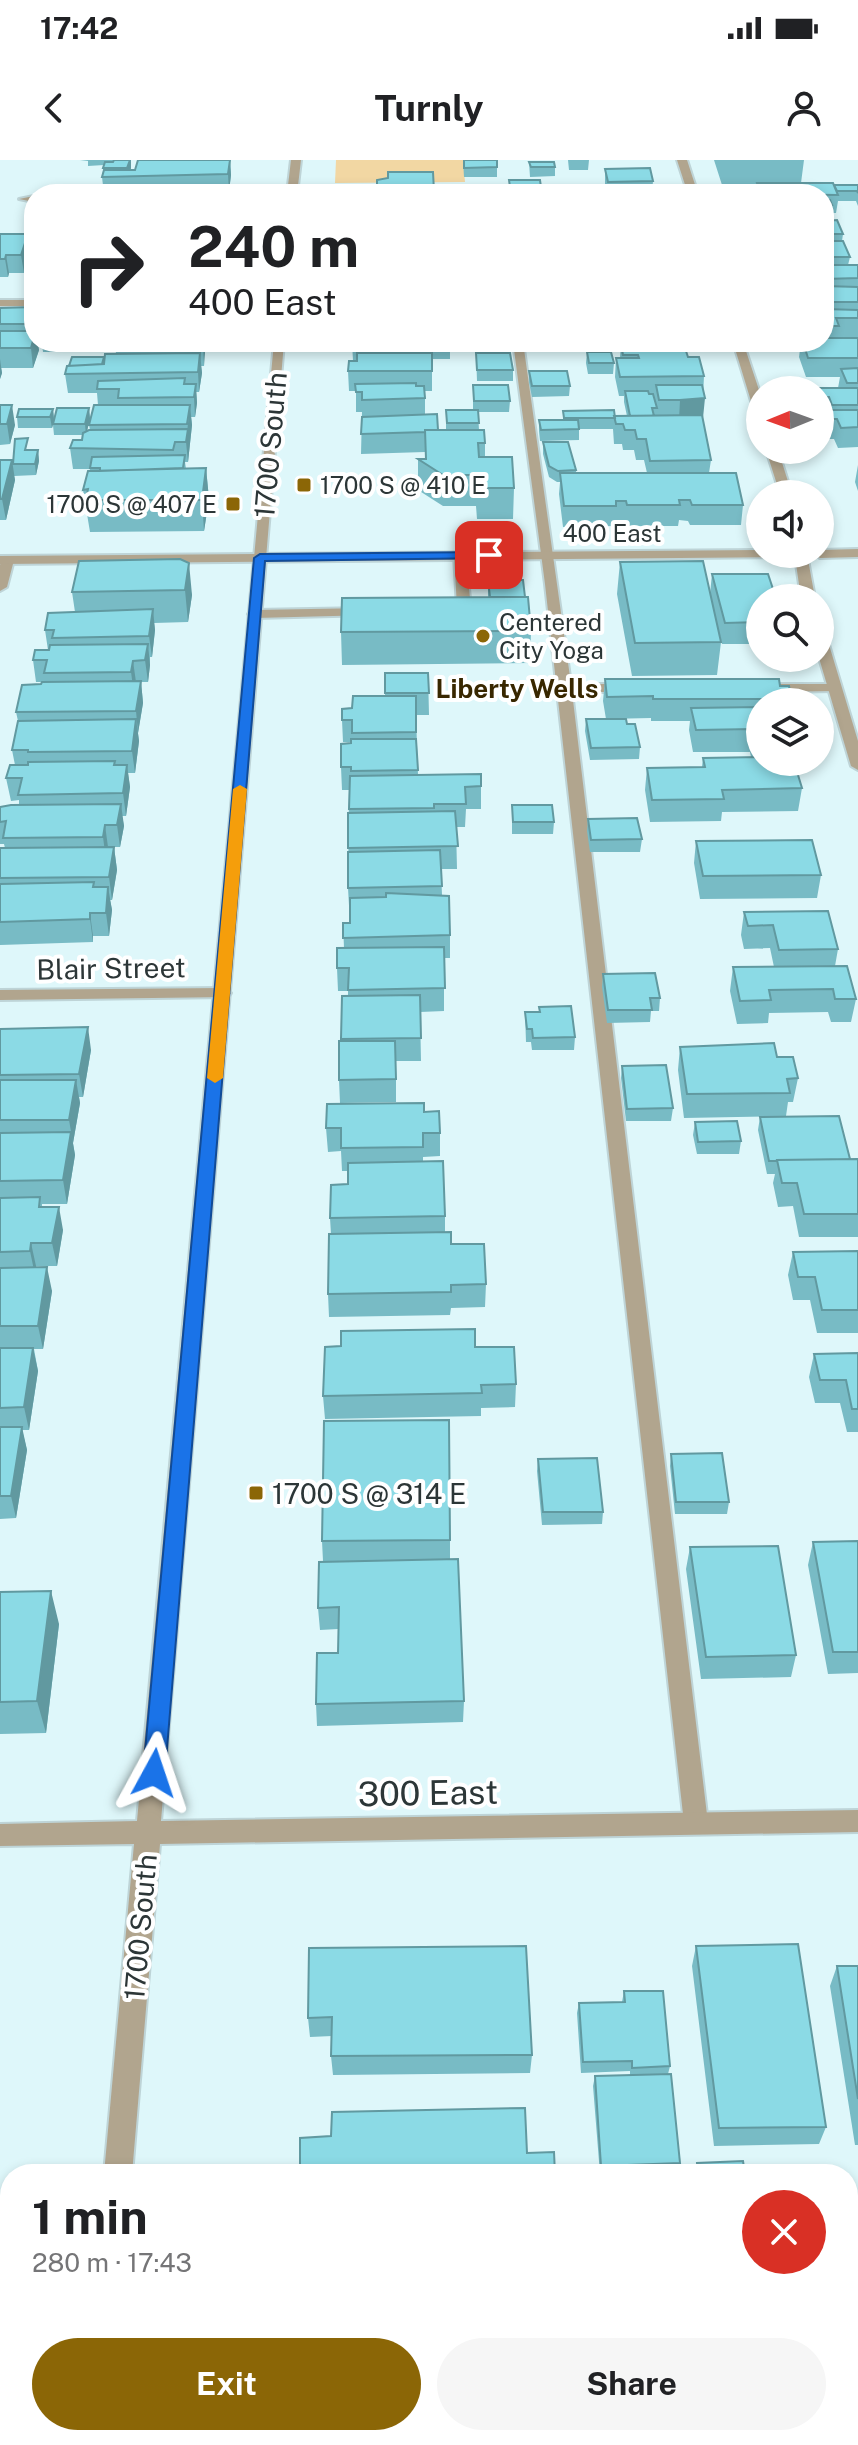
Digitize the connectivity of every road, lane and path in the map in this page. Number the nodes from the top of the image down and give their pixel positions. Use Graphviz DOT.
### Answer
graph roads {
  1 [pos="296,160"];
  2 [pos="682,160"];
  3 [pos="293,184"];
  4 [pos="689,184"];
  5 [pos="0,303"];
  6 [pos="24,303"];
  7 [pos="278,352"];
  8 [pos="519,352"];
  9 [pos="741,352"];
  10 [pos="749,376"];
  11 [pos="858,553"];
  12 [pos="746,554"];
  13 [pos="834,554"];
  14 [pos="460,555"];
  15 [pos="549,556"];
  16 [pos="260,558"];
  17 [pos="4,560"];
  18 [pos="0,587"];
  19 [pos="433,611"];
  20 [pos="386,612"];
  21 [pos="255,614"];
  22 [pos="830,672"];
  23 [pos="565,688"];
  24 [pos="645,688"];
  25 [pos="741,688"];
  26 [pos="746,688"];
  27 [pos="834,688"];
  28 [pos="858,766"];
  29 [pos="222,993"];
  30 [pos="0,995"];
  31 [pos="858,1821"];
  32 [pos="696,1823"];
  33 [pos="149,1833"];
  34 [pos="0,1835"];
  35 [pos="119,2164"];
  1 -- 3 [label="street"];
  2 -- 4 [label="street"];
  5 -- 6 [label="street"];
  7 -- 16 [label="street, 1700 South"];
  8 -- 15 [label="street"];
  9 -- 10 [label="street"];
  11 -- 13 [label="street"];
  12 -- 15 [label="street, 400 East"];
  14 -- 15 [label="street, 400 East"];
  14 -- 16 [label="street, 400 East"];
  14 -- 19 [label="street"];
  15 -- 23 [label="street"];
  16 -- 17 [label="street, 400 East"];
  16 -- 21 [label="street, 1700 South"];
  17 -- 18 [label="street"];
  20 -- 21 [label="street"];
  21 -- 29 [label="street, 1700 South"];
  22 -- 27 [label="street"];
  23 -- 24 [label="street"];
  23 -- 32 [label="street"];
  25 -- 26 [label="street"];
  27 -- 28 [label="street"];
  29 -- 30 [label="street, Blair Street"];
  29 -- 33 [label="street, 1700 South"];
  31 -- 32 [label="street, 300 East"];
  32 -- 33 [label="street, 300 East"];
  33 -- 34 [label="street, 300 East"];
  33 -- 35 [label="street, 1700 South"];
}
